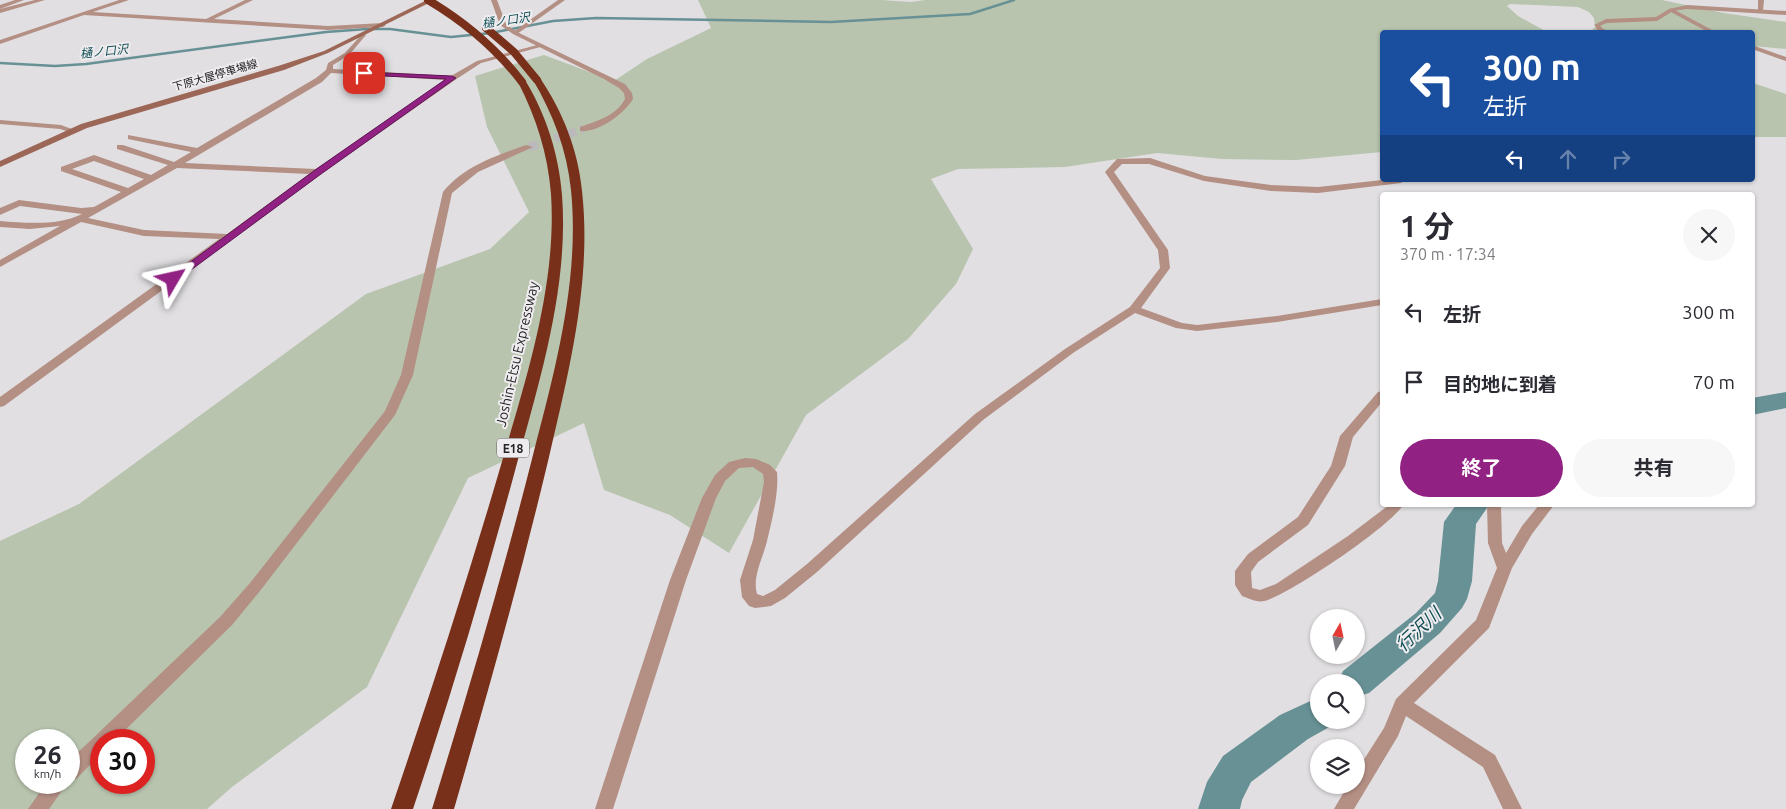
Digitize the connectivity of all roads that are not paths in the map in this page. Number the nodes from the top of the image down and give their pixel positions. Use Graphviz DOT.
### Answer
graph roads {
  1 [pos="21,0"];
  2 [pos="42,0"];
  3 [pos="126,0"];
  4 [pos="250,0"];
  5 [pos="428,0"];
  6 [pos="432,0"];
  7 [pos="443,0"];
  8 [pos="494,0"];
  9 [pos="562,0"];
  10 [pos="1761,0"];
  11 [pos="453,5"];
  12 [pos="0,7"];
  13 [pos="1672,10"];
  14 [pos="1761,10"];
  15 [pos="0,11"];
  16 [pos="85,13"];
  17 [pos="1786,13"];
  18 [pos="207,20"];
  19 [pos="478,21"];
  20 [pos="378,28"];
  21 [pos="1601,30"];
  22 [pos="1708,30"];
  23 [pos="515,33"];
  24 [pos="364,35"];
  25 [pos="0,42"];
  26 [pos="541,46"];
  27 [pos="1755,48"];
  28 [pos="1786,59"];
  29 [pos="329,71"];
  30 [pos="452,78"];
  31 [pos="530,81"];
  32 [pos="0,122"];
  33 [pos="583,129"];
  34 [pos="73,131"];
  35 [pos="131,137"];
  36 [pos="120,147"];
  37 [pos="529,148"];
  38 [pos="197,151"];
  39 [pos="0,164"];
  40 [pos="175,165"];
  41 [pos="318,172"];
  42 [pos="150,178"];
  43 [pos="1384,182"];
  44 [pos="127,191"];
  45 [pos="99,208"];
  46 [pos="0,212"];
  47 [pos="78,220"];
  48 [pos="0,224"];
  49 [pos="231,237"];
  50 [pos="0,264"];
  51 [pos="1380,302"];
  52 [pos="1134,309"];
  53 [pos="1380,397"];
  54 [pos="0,403"];
  55 [pos="1395,507"];
  56 [pos="1494,507"];
  57 [pos="1545,507"];
  58 [pos="1504,568"];
  59 [pos="1402,704"];
  60 [pos="114,729"];
  61 [pos="90,753"];
  62 [pos="80,762"];
  63 [pos="49,794"];
  64 [pos="37,809"];
  65 [pos="402,809"];
  66 [pos="443,809"];
  67 [pos="604,809"];
  68 [pos="1343,809"];
  69 [pos="1513,809"];
  1 -- 12 [label="street"];
  2 -- 15 [label="street"];
  3 -- 16 [label="street"];
  4 -- 18 [label="street"];
  5 -- 31 [label="highway, Joshin-Etsu Expressway / E18, bridge"];
  6 -- 20 [label="main road, 下原大屋停車場線"];
  7 -- 11 [label="highway"];
  8 -- 23 [label="street"];
  9 -- 23 [label="street"];
  10 -- 14 [label="street"];
  13 -- 14 [label="street"];
  13 -- 21 [label="street"];
  13 -- 22 [label="street"];
  14 -- 17 [label="street"];
  16 -- 18 [label="street"];
  16 -- 25 [label="street"];
  18 -- 20 [label="street"];
  19 -- 31 [label="highway, Joshin-Etsu Expressway / E18, bridge"];
  20 -- 24 [label="main road, 下原大屋停車場線"];
  23 -- 26 [label="street"];
  24 -- 29 [label="street"];
  24 -- 34 [label="main road, 下原大屋停車場線"];
  26 -- 30 [label="street"];
  26 -- 33 [label="street"];
  27 -- 28 [label="street"];
  29 -- 30 [label="street"];
  29 -- 38 [label="street"];
  30 -- 41 [label="street"];
  31 -- 65 [label="highway, Joshin-Etsu Expressway / E18"];
  31 -- 66 [label="highway, Joshin-Etsu Expressway / E18"];
  32 -- 34 [label="street"];
  34 -- 39 [label="main road, 下原大屋停車場線"];
  35 -- 38 [label="street"];
  36 -- 40 [label="street"];
  37 -- 60 [label="street"];
  38 -- 40 [label="street"];
  40 -- 41 [label="street"];
  40 -- 42 [label="street"];
  41 -- 49 [label="street"];
  42 -- 44 [label="street"];
  42 -- 44 [label="street"];
  43 -- 52 [label="street"];
  44 -- 45 [label="street"];
  45 -- 46 [label="street"];
  45 -- 47 [label="street"];
  47 -- 48 [label="street"];
  47 -- 49 [label="street"];
  47 -- 50 [label="street"];
  49 -- 54 [label="street"];
  51 -- 52 [label="street"];
  52 -- 67 [label="street"];
  53 -- 55 [label="street"];
  56 -- 58 [label="street"];
  57 -- 58 [label="street"];
  58 -- 59 [label="street"];
  59 -- 68 [label="street"];
  59 -- 69 [label="street"];
  61 -- 62 [label="street"];
  63 -- 64 [label="street"];
}
